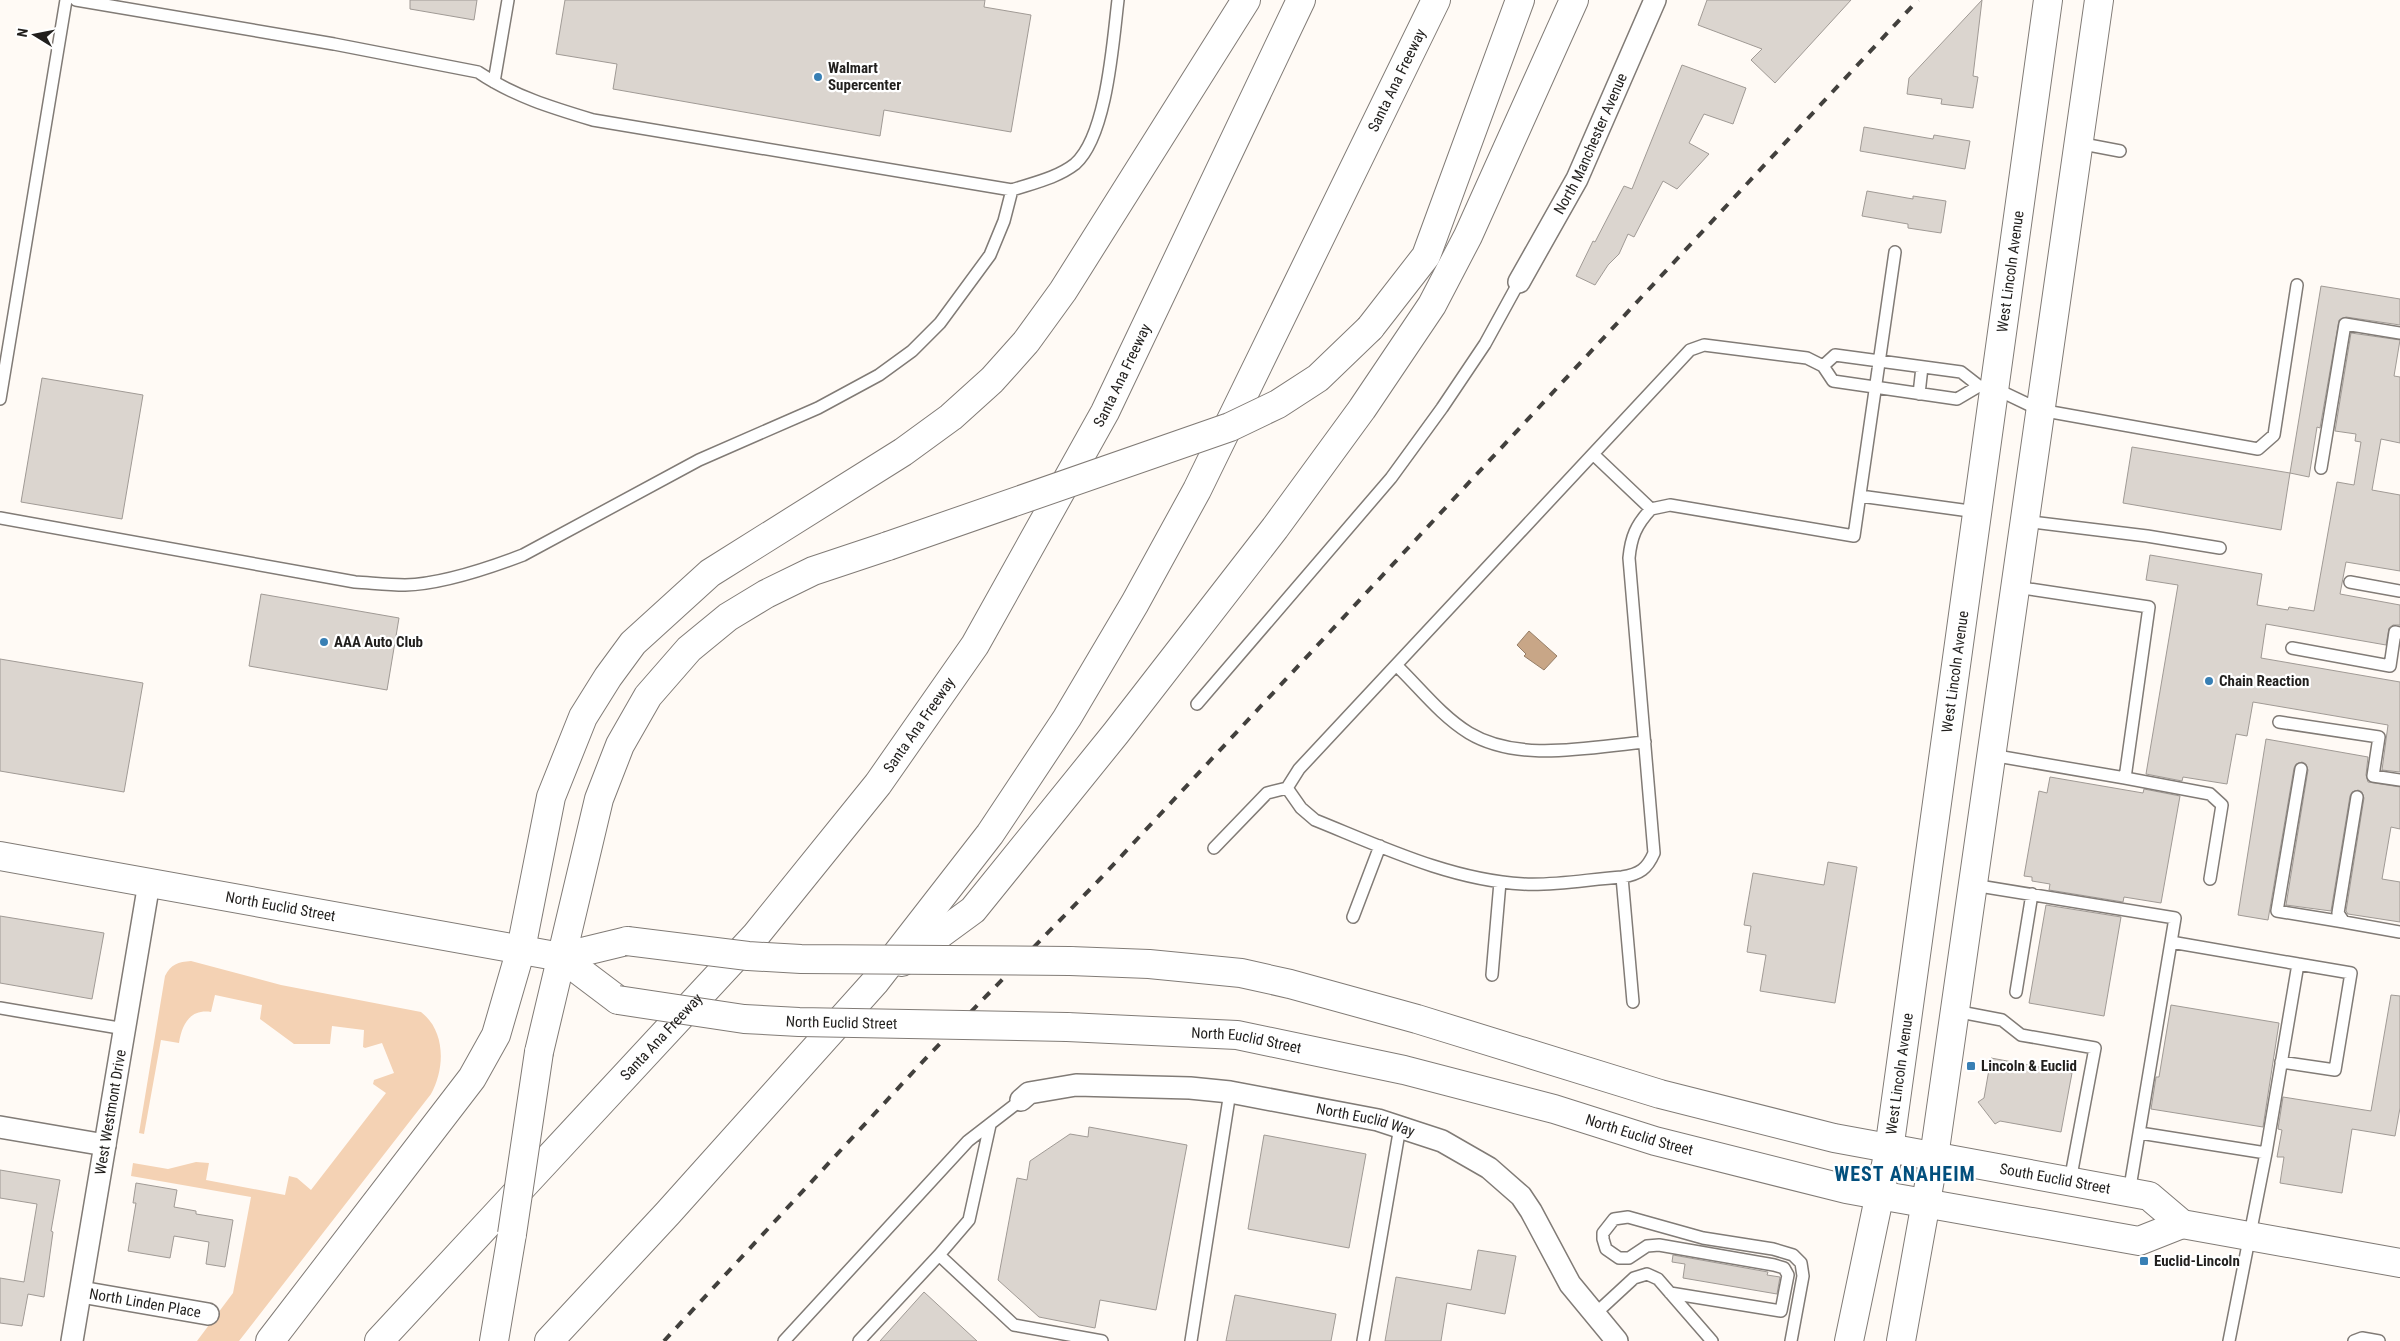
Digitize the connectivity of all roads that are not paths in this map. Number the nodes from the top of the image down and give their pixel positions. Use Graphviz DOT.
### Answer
graph roads {
  1 [pos="66,0"];
  2 [pos="76,0"];
  3 [pos="508,0"];
  4 [pos="1118,0"];
  5 [pos="1246,0"];
  6 [pos="1301,0"];
  7 [pos="1436,0"];
  8 [pos="1520,0"];
  9 [pos="1574,0"];
  10 [pos="1655,0"];
  11 [pos="2048,0"];
  12 [pos="2099,0"];
  13 [pos="494,82"];
  14 [pos="2078,143"];
  15 [pos="2120,151"];
  16 [pos="1012,190"];
  17 [pos="1895,252"];
  18 [pos="1519,282"];
  19 [pos="2296,285"];
  20 [pos="2400,333"];
  21 [pos="1879,361"];
  22 [pos="1822,366"];
  23 [pos="1922,367"];
  24 [pos="1876,387"];
  25 [pos="1987,387"];
  26 [pos="1919,394"];
  27 [pos="0,398"];
  28 [pos="2040,410"];
  29 [pos="1593,454"];
  30 [pos="2321,468"];
  31 [pos="1860,496"];
  32 [pos="1651,510"];
  33 [pos="1977,512"];
  34 [pos="0,518"];
  35 [pos="2024,521"];
  36 [pos="2220,548"];
  37 [pos="2350,582"];
  38 [pos="2014,586"];
  39 [pos="2400,591"];
  40 [pos="2400,633"];
  41 [pos="2292,648"];
  42 [pos="1396,665"];
  43 [pos="1197,704"];
  44 [pos="2279,722"];
  45 [pos="1645,742"];
  46 [pos="1991,755"];
  47 [pos="2301,769"];
  48 [pos="2125,778"];
  49 [pos="2400,780"];
  50 [pos="1287,788"];
  51 [pos="2357,797"];
  52 [pos="1380,846"];
  53 [pos="1214,848"];
  54 [pos="0,856"];
  55 [pos="1622,877"];
  56 [pos="2210,879"];
  57 [pos="1500,882"];
  58 [pos="149,883"];
  59 [pos="1973,885"];
  60 [pos="2032,894"];
  61 [pos="1353,917"];
  62 [pos="2344,922"];
  63 [pos="2400,932"];
  64 [pos="2171,942"];
  65 [pos="521,949"];
  66 [pos="561,957"];
  67 [pos="2298,964"];
  68 [pos="1492,975"];
  69 [pos="875,982"];
  70 [pos="2016,992"];
  71 [pos="1633,1002"];
  72 [pos="0,1008"];
  73 [pos="1955,1012"];
  74 [pos="125,1029"];
  75 [pos="2281,1062"];
  76 [pos="1230,1092"];
  77 [pos="1021,1100"];
  78 [pos="990,1125"];
  79 [pos="0,1127"];
  80 [pos="1400,1127"];
  81 [pos="2140,1133"];
  82 [pos="105,1145"];
  83 [pos="1889,1150"];
  84 [pos="2266,1153"];
  85 [pos="1934,1157"];
  86 [pos="2070,1182"];
  87 [pos="2129,1192"];
  88 [pos="1879,1195"];
  89 [pos="1927,1202"];
  90 [pos="2182,1224"];
  91 [pos="2249,1236"];
  92 [pos="939,1255"];
  93 [pos="2400,1263"];
  94 [pos="80,1292"];
  95 [pos="1670,1293"];
  96 [pos="208,1314"];
  97 [pos="1595,1314"];
  98 [pos="72,1341"];
  99 [pos="270,1341"];
  100 [pos="379,1341"];
  101 [pos="494,1341"];
  102 [pos="549,1341"];
  103 [pos="784,1341"];
  104 [pos="859,1341"];
  105 [pos="1102,1341"];
  106 [pos="1190,1341"];
  107 [pos="1363,1341"];
  108 [pos="1618,1341"];
  109 [pos="1712,1341"];
  110 [pos="1791,1341"];
  111 [pos="1848,1341"];
  112 [pos="1901,1341"];
  113 [pos="2230,1341"];
  114 [pos="2354,1341"];
  115 [pos="2379,1341"];
  1 -- 27 [label="lane"];
  2 -- 13 [label="lane"];
  3 -- 13 [label="lane"];
  4 -- 16 [label="lane"];
  5 -- 65 [label="main road"];
  6 -- 100 [label="main road, Santa Ana Freeway"];
  7 -- 69 [label="main road, Santa Ana Freeway"];
  8 -- 66 [label="main road, bridge"];
  9 -- 69 [label="main road"];
  10 -- 18 [label="street, North Manchester Avenue"];
  11 -- 25 [label="main road, West Lincoln Avenue"];
  12 -- 14 [label="main road"];
  13 -- 16 [label="lane"];
  14 -- 15 [label="lane"];
  14 -- 28 [label="main road"];
  16 -- 34 [label="lane"];
  17 -- 21 [label="lane"];
  18 -- 43 [label="lane"];
  19 -- 28 [label="lane"];
  20 -- 30 [label="lane"];
  21 -- 22 [label="lane"];
  21 -- 23 [label="lane"];
  21 -- 24 [label="lane"];
  22 -- 24 [label="lane"];
  22 -- 29 [label="lane"];
  23 -- 25 [label="lane"];
  23 -- 26 [label="lane"];
  24 -- 26 [label="lane"];
  24 -- 31 [label="lane"];
  25 -- 26 [label="lane"];
  25 -- 28 [label="lane"];
  25 -- 33 [label="main road, West Lincoln Avenue"];
  28 -- 35 [label="main road"];
  29 -- 32 [label="lane"];
  29 -- 42 [label="lane"];
  31 -- 32 [label="lane"];
  31 -- 33 [label="lane"];
  32 -- 45 [label="lane"];
  33 -- 83 [label="main road, West Lincoln Avenue"];
  35 -- 36 [label="lane"];
  35 -- 38 [label="main road"];
  37 -- 39 [label="lane"];
  38 -- 46 [label="main road"];
  38 -- 48 [label="lane"];
  40 -- 41 [label="lane"];
  42 -- 45 [label="lane"];
  42 -- 50 [label="lane"];
  44 -- 49 [label="lane"];
  45 -- 55 [label="lane"];
  46 -- 48 [label="lane"];
  46 -- 59 [label="main road"];
  47 -- 62 [label="lane"];
  48 -- 56 [label="lane"];
  50 -- 52 [label="lane"];
  50 -- 53 [label="lane"];
  51 -- 62 [label="lane"];
  52 -- 57 [label="lane"];
  52 -- 61 [label="lane"];
  54 -- 58 [label="main road, North Euclid Street"];
  55 -- 57 [label="lane"];
  55 -- 71 [label="lane"];
  57 -- 68 [label="lane"];
  58 -- 65 [label="main road, North Euclid Street"];
  58 -- 74 [label="street, West Westmont Drive"];
  59 -- 60 [label="lane"];
  59 -- 73 [label="main road"];
  60 -- 64 [label="lane"];
  60 -- 70 [label="lane"];
  62 -- 63 [label="lane"];
  64 -- 67 [label="lane"];
  64 -- 81 [label="lane"];
  65 -- 66 [label="main road, North Euclid Street"];
  65 -- 99 [label="main road"];
  66 -- 83 [label="main road, North Euclid Street, bridge"];
  66 -- 88 [label="main road, North Euclid Street, bridge"];
  66 -- 101 [label="main road, bridge"];
  67 -- 75 [label="lane"];
  67 -- 75 [label="lane"];
  69 -- 102 [label="main road, Santa Ana Freeway"];
  72 -- 74 [label="lane"];
  73 -- 85 [label="main road"];
  73 -- 86 [label="lane"];
  74 -- 82 [label="street, West Westmont Drive"];
  75 -- 84 [label="lane"];
  76 -- 77 [label="street, North Euclid Way"];
  76 -- 80 [label="street, North Euclid Way"];
  76 -- 106 [label="lane"];
  77 -- 78 [label="lane"];
  78 -- 92 [label="lane"];
  78 -- 103 [label="lane"];
  79 -- 82 [label="street"];
  80 -- 97 [label="street, North Euclid Way"];
  80 -- 107 [label="lane"];
  81 -- 84 [label="lane"];
  81 -- 87 [label="lane"];
  82 -- 94 [label="street, West Westmont Drive"];
  83 -- 85 [label="main road, South Euclid Street"];
  83 -- 88 [label="main road, West Lincoln Avenue"];
  84 -- 91 [label="lane"];
  85 -- 86 [label="main road, South Euclid Street"];
  85 -- 89 [label="main road"];
  86 -- 87 [label="main road, South Euclid Street"];
  87 -- 90 [label="main road, South Euclid Street"];
  88 -- 89 [label="main road, North Euclid Street"];
  88 -- 111 [label="main road, West Lincoln Avenue"];
  89 -- 90 [label="main road"];
  89 -- 112 [label="main road"];
  90 -- 91 [label="main road"];
  91 -- 93 [label="main road"];
  91 -- 113 [label="lane"];
  92 -- 104 [label="lane"];
  92 -- 105 [label="lane"];
  94 -- 96 [label="street, North Linden Place"];
  94 -- 98 [label="street, West Westmont Drive"];
  95 -- 97 [label="lane"];
  95 -- 109 [label="lane"];
  95 -- 110 [label="lane"];
  97 -- 108 [label="street, North Euclid Way"];
  114 -- 115 [label="lane"];
}
